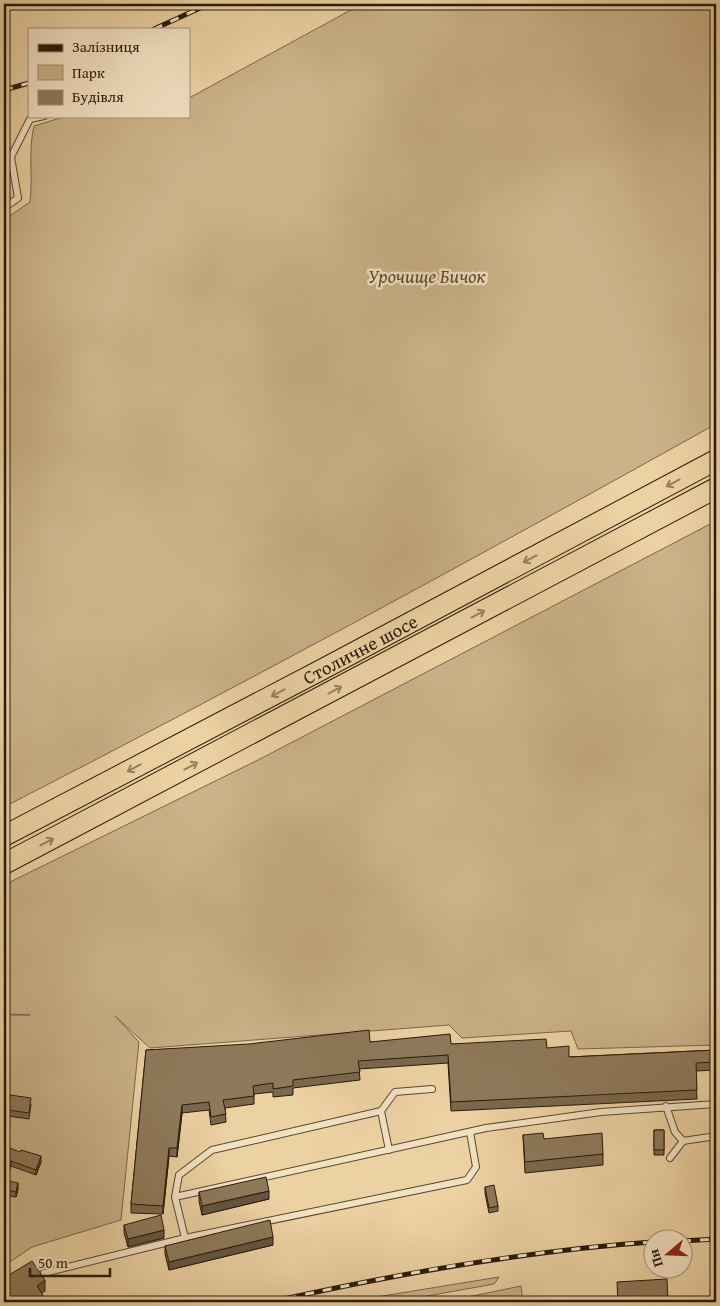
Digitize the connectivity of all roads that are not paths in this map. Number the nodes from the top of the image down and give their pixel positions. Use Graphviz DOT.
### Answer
graph roads {
  1 [pos="37,118"];
  2 [pos="4,208"];
  3 [pos="716,460"];
  4 [pos="716,488"];
  5 [pos="4,836"];
  6 [pos="4,864"];
  7 [pos="432,1089"];
  8 [pos="716,1104"];
  9 [pos="666,1106"];
  10 [pos="381,1111"];
  11 [pos="470,1132"];
  12 [pos="716,1136"];
  13 [pos="683,1141"];
  14 [pos="388,1150"];
  15 [pos="670,1158"];
  16 [pos="175,1197"];
  17 [pos="185,1238"];
  18 [pos="44,1273"];
  1 -- 2 [label="lane"];
  3 -- 5 [label="highway, Столичне шосе, one-way"];
  6 -- 4 [label="highway, Столичне шосе, one-way"];
  7 -- 10 [label="lane"];
  8 -- 9 [label="lane"];
  9 -- 11 [label="lane"];
  9 -- 13 [label="lane"];
  10 -- 14 [label="lane"];
  10 -- 16 [label="lane"];
  11 -- 14 [label="lane"];
  11 -- 17 [label="lane"];
  12 -- 13 [label="lane"];
  13 -- 15 [label="lane"];
  14 -- 16 [label="lane"];
  16 -- 17 [label="lane"];
  17 -- 18 [label="lane"];
}
